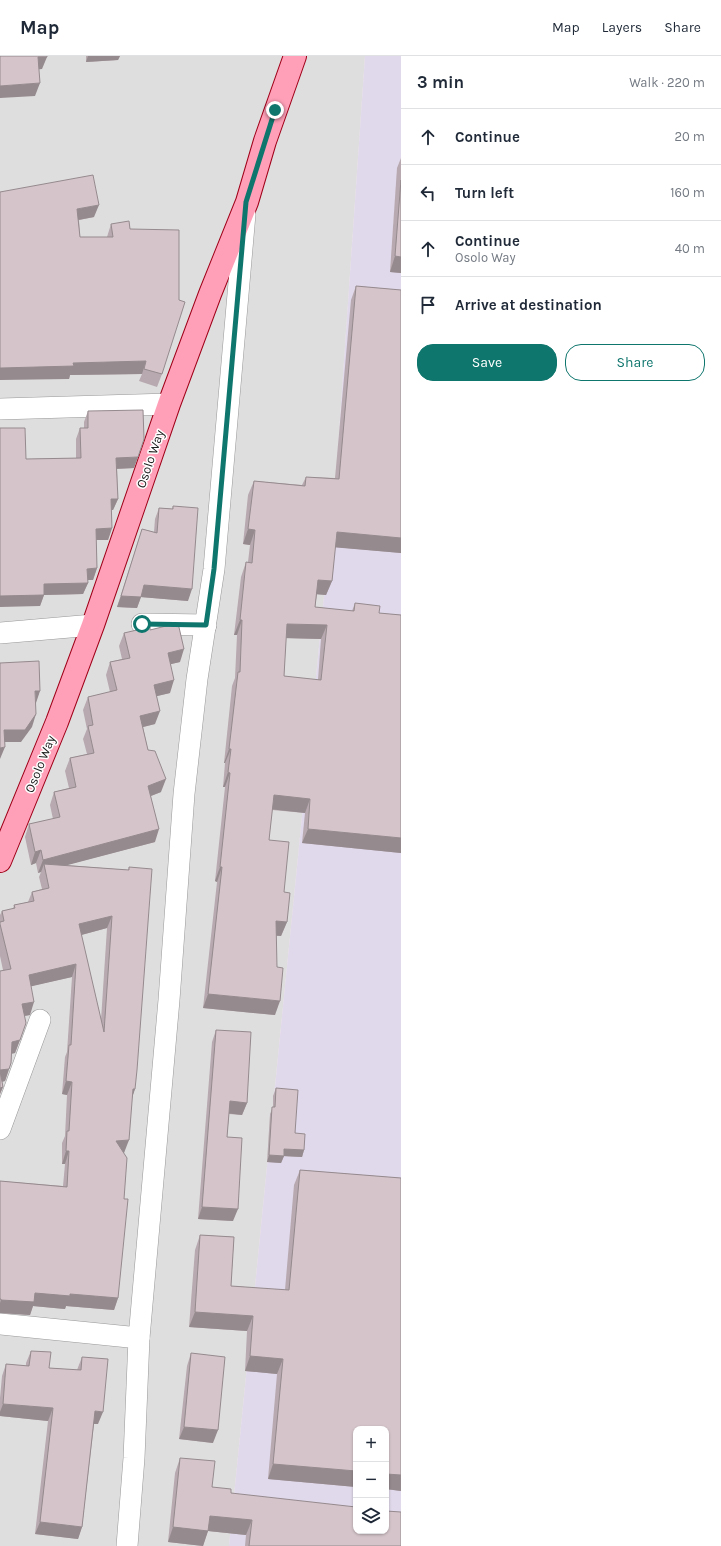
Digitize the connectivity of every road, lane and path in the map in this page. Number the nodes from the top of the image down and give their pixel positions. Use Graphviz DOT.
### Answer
graph roads {
  1 [pos="295,56"];
  2 [pos="246,202"];
  3 [pos="169,404"];
  4 [pos="0,409"];
  5 [pos="142,624"];
  6 [pos="206,625"];
  7 [pos="93,626"];
  8 [pos="0,633"];
  9 [pos="0,861"];
  10 [pos="40,1020"];
  11 [pos="0,1129"];
  12 [pos="0,1324"];
  13 [pos="139,1338"];
  14 [pos="127,1546"];
  1 -- 2 [label="main road, Osolo Way"];
  2 -- 3 [label="main road, Osolo Way"];
  2 -- 6 [label="street"];
  3 -- 4 [label="street"];
  3 -- 7 [label="main road, Osolo Way"];
  5 -- 6 [label="street"];
  6 -- 13 [label="street"];
  7 -- 8 [label="street"];
  7 -- 9 [label="main road, Osolo Way"];
  10 -- 11 [label="street"];
  12 -- 13 [label="street"];
  13 -- 14 [label="street"];
}
